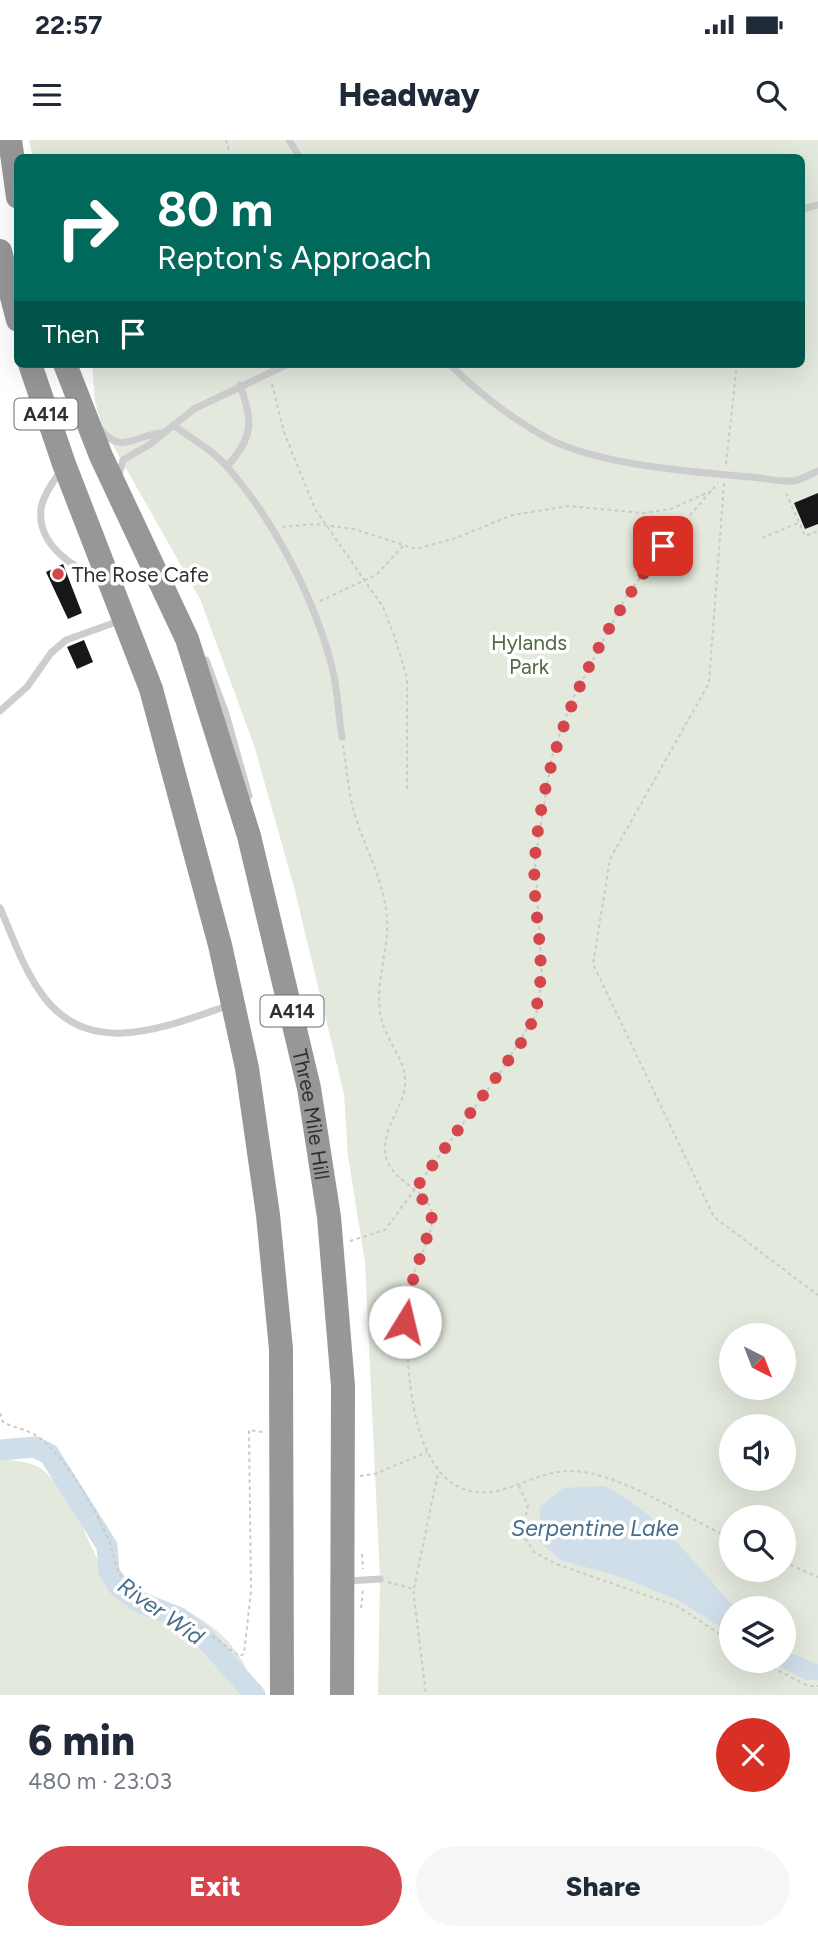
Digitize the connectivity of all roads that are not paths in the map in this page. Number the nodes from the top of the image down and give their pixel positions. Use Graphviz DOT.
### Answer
graph roads {
  1 [pos="10,140"];
  2 [pos="14,168"];
  3 [pos="0,251"];
  4 [pos="14,305"];
  5 [pos="31,368"];
  6 [pos="67,368"];
  7 [pos="76,368"];
  8 [pos="280,368"];
  9 [pos="453,368"];
  10 [pos="240,385"];
  11 [pos="173,425"];
  12 [pos="161,433"];
  13 [pos="64,464"];
  14 [pos="227,467"];
  15 [pos="818,471"];
  16 [pos="120,493"];
  17 [pos="147,556"];
  18 [pos="109,578"];
  19 [pos="125,618"];
  20 [pos="195,634"];
  21 [pos="200,646"];
  22 [pos="0,711"];
  23 [pos="342,737"];
  24 [pos="251,806"];
  25 [pos="258,831"];
  26 [pos="0,908"];
  27 [pos="273,930"];
  28 [pos="235,1003"];
  29 [pos="380,1579"];
  30 [pos="342,1581"];
  31 [pos="282,1695"];
  32 [pos="342,1695"];
  1 -- 2 [label="highway"];
  3 -- 4 [label="highway"];
  5 -- 13 [label="highway, A414"];
  6 -- 16 [label="highway, Three Mile Hill / A414"];
  7 -- 12 [label="lane"];
  8 -- 10 [label="lane"];
  9 -- 15 [label="lane"];
  10 -- 11 [label="lane"];
  10 -- 14 [label="lane"];
  11 -- 12 [label="lane"];
  11 -- 14 [label="lane"];
  12 -- 16 [label="lane"];
  13 -- 18 [label="highway, A414"];
  13 -- 18 [label="lane"];
  14 -- 23 [label="lane"];
  16 -- 17 [label="highway, Three Mile Hill / A414"];
  17 -- 20 [label="lane"];
  17 -- 27 [label="highway, Three Mile Hill / A414"];
  18 -- 19 [label="highway, A414"];
  19 -- 22 [label="lane"];
  19 -- 28 [label="highway, A414"];
  21 -- 24 [label="lane"];
  25 -- 27 [label="lane"];
  26 -- 28 [label="lane"];
  27 -- 30 [label="highway, Three Mile Hill / A414"];
  28 -- 31 [label="highway, A414"];
  29 -- 30 [label="lane"];
  30 -- 32 [label="highway, Three Mile Hill / A414"];
}
